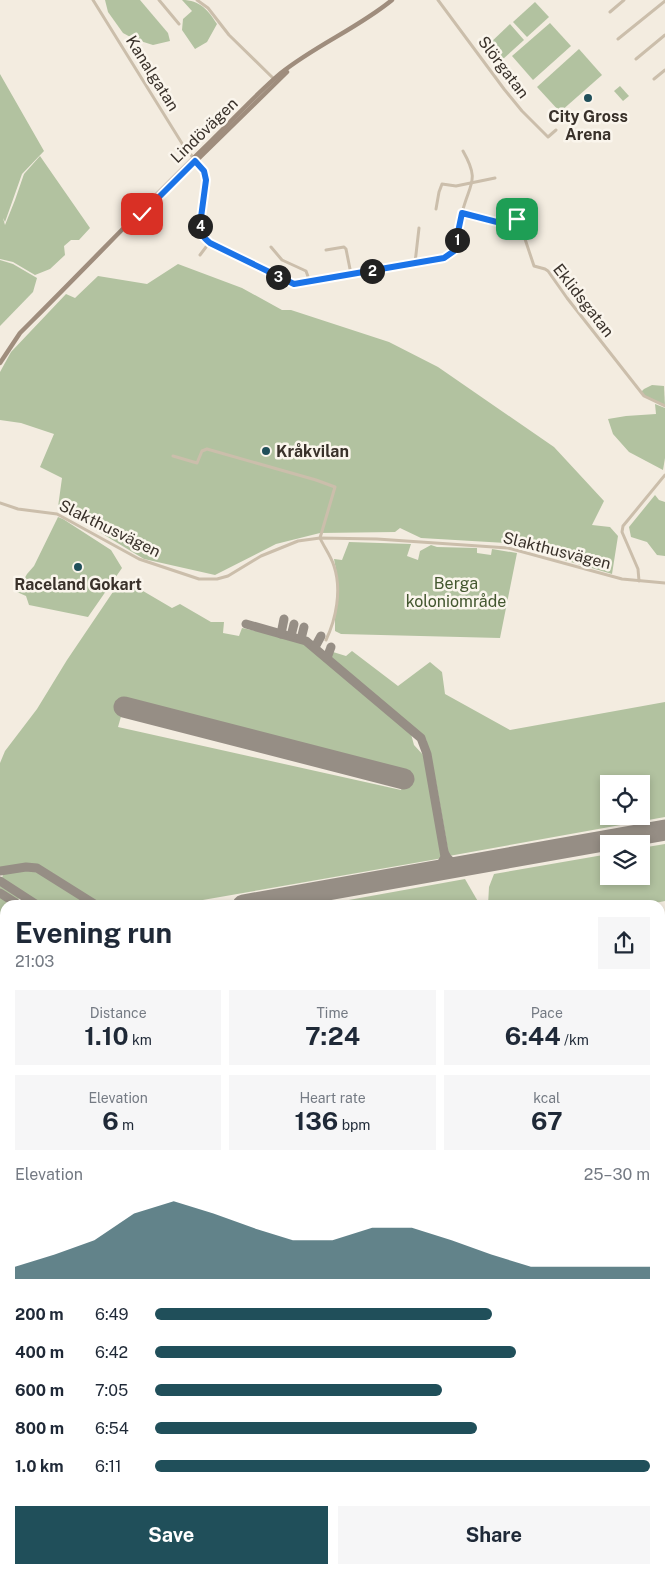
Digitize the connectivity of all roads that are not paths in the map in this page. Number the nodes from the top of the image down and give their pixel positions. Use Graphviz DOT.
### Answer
graph roads {
  1 [pos="93,0"];
  2 [pos="159,0"];
  3 [pos="197,0"];
  4 [pos="392,0"];
  5 [pos="398,0"];
  6 [pos="438,0"];
  7 [pos="624,0"];
  8 [pos="665,1"];
  9 [pos="610,12"];
  10 [pos="376,13"];
  11 [pos="179,24"];
  12 [pos="665,35"];
  13 [pos="618,38"];
  14 [pos="636,59"];
  15 [pos="665,70"];
  16 [pos="654,79"];
  17 [pos="275,80"];
  18 [pos="556,130"];
  19 [pos="463,151"];
  20 [pos="194,160"];
  21 [pos="496,178"];
  22 [pos="472,183"];
  23 [pos="527,203"];
  24 [pos="436,209"];
  25 [pos="462,213"];
  26 [pos="419,228"];
  27 [pos="520,228"];
  28 [pos="210,243"];
  29 [pos="271,247"];
  30 [pos="326,250"];
  31 [pos="200,255"];
  32 [pos="415,263"];
  33 [pos="351,274"];
  34 [pos="310,282"];
  35 [pos="0,363"];
  36 [pos="665,406"];
  37 [pos="173,456"];
  38 [pos="665,475"];
  39 [pos="0,503"];
  40 [pos="320,538"];
  41 [pos="639,581"];
  42 [pos="665,583"];
  43 [pos="326,640"];
  1 -- 20 [label="street, Kanalgatan"];
  2 -- 11 [label="street"];
  3 -- 17 [label="street"];
  4 -- 10 [label="main road, Lindövägen"];
  5 -- 10 [label="main road, Lindövägen"];
  6 -- 18 [label="street, Slörgatan"];
  7 -- 9 [label="street"];
  8 -- 13 [label="street"];
  10 -- 17 [label="main road, Lindövägen"];
  12 -- 14 [label="street"];
  15 -- 16 [label="street"];
  17 -- 20 [label="main road, Lindövägen"];
  19 -- 22 [label="street"];
  20 -- 28 [label="street, Kanalgatan"];
  20 -- 35 [label="main road, Lindövägen"];
  21 -- 22 [label="street"];
  22 -- 24 [label="street"];
  22 -- 25 [label="street"];
  23 -- 27 [label="street"];
  25 -- 27 [label="street"];
  25 -- 32 [label="street"];
  26 -- 32 [label="street"];
  27 -- 36 [label="street, Eklidsgatan"];
  28 -- 31 [label="street"];
  28 -- 34 [label="street"];
  29 -- 34 [label="street"];
  30 -- 33 [label="street"];
  32 -- 33 [label="street"];
  33 -- 34 [label="street"];
  37 -- 40 [label="street"];
  38 -- 41 [label="street, Slakthusvägen"];
  39 -- 40 [label="street, Slakthusvägen"];
  40 -- 41 [label="street, Slakthusvägen"];
  40 -- 43 [label="street"];
  41 -- 42 [label="street, Slakthusvägen"];
}
